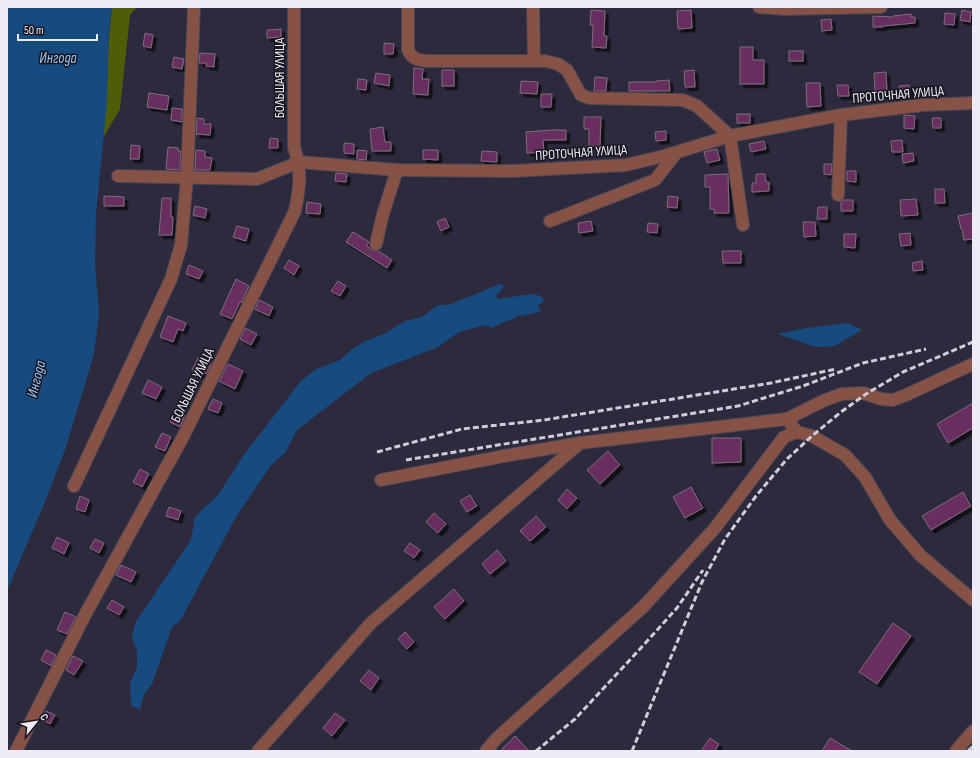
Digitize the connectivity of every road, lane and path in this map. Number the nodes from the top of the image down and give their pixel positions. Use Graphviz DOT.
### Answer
graph roads {
  1 [pos="194,7"];
  2 [pos="294,7"];
  3 [pos="408,7"];
  4 [pos="533,7"];
  5 [pos="759,7"];
  6 [pos="881,7"];
  7 [pos="534,61"];
  8 [pos="973,103"];
  9 [pos="841,115"];
  10 [pos="730,136"];
  11 [pos="677,152"];
  12 [pos="299,162"];
  13 [pos="396,170"];
  14 [pos="118,176"];
  15 [pos="188,177"];
  16 [pos="838,195"];
  17 [pos="550,222"];
  18 [pos="743,225"];
  19 [pos="376,244"];
  20 [pos="973,364"];
  21 [pos="787,419"];
  22 [pos="797,432"];
  23 [pos="580,443"];
  24 [pos="381,480"];
  25 [pos="74,486"];
  26 [pos="973,600"];
  27 [pos="973,731"];
  28 [pos="16,751"];
  29 [pos="258,751"];
  30 [pos="486,751"];
  31 [pos="956,751"];
  1 -- 15 [label="street"];
  2 -- 12 [label="street, БОЛЬШАЯ УЛИЦА"];
  3 -- 7 [label="street"];
  4 -- 7 [label="street"];
  5 -- 6 [label="street"];
  7 -- 10 [label="street"];
  8 -- 9 [label="street, ПРОТОЧНАЯ УЛИЦА"];
  9 -- 10 [label="street, ПРОТОЧНАЯ УЛИЦА"];
  9 -- 16 [label="street"];
  10 -- 11 [label="street, ПРОТОЧНАЯ УЛИЦА"];
  10 -- 18 [label="street"];
  11 -- 13 [label="street, ПРОТОЧНАЯ УЛИЦА"];
  11 -- 17 [label="street"];
  12 -- 13 [label="street, ПРОТОЧНАЯ УЛИЦА"];
  12 -- 15 [label="street, ПРОТОЧНАЯ УЛИЦА"];
  12 -- 28 [label="street, БОЛЬШАЯ УЛИЦА"];
  13 -- 19 [label="street"];
  14 -- 15 [label="street, ПРОТОЧНАЯ УЛИЦА"];
  15 -- 25 [label="street"];
  20 -- 21 [label="street"];
  21 -- 22 [label="street"];
  21 -- 23 [label="street"];
  22 -- 26 [label="street"];
  22 -- 30 [label="street"];
  23 -- 24 [label="street"];
  23 -- 29 [label="street"];
  27 -- 31 [label="street"];
}
